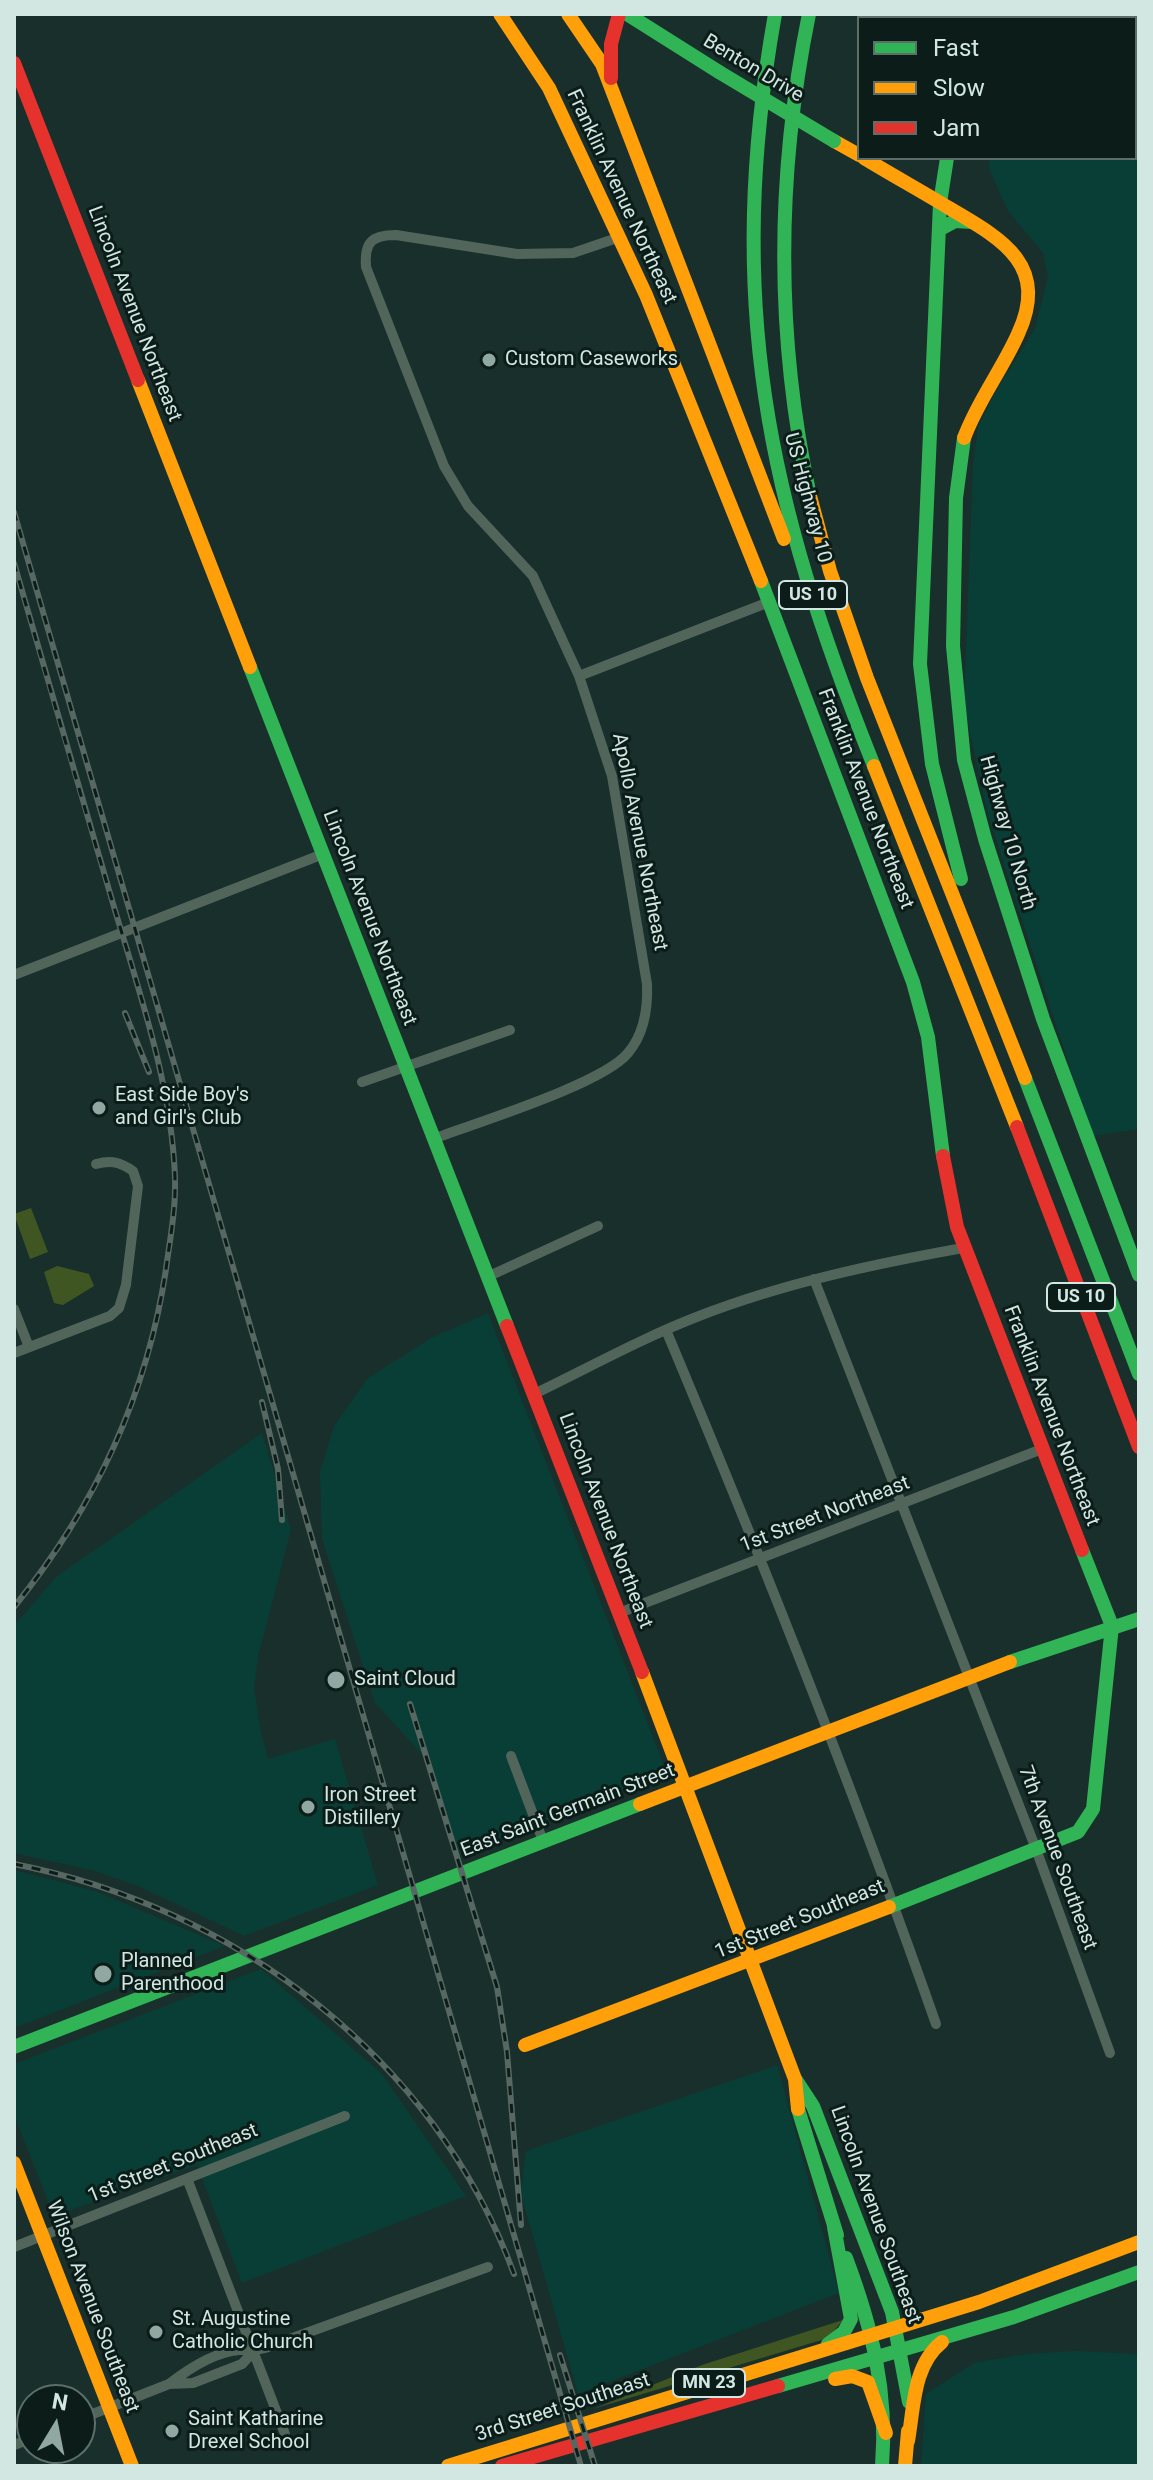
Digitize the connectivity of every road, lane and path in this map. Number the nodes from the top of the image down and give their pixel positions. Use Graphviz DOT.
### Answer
graph roads {
  1 [pos="500,14"];
  2 [pos="568,14"];
  3 [pos="619,14"];
  4 [pos="627,14"];
  5 [pos="775,14"];
  6 [pos="809,14"];
  7 [pos="14,63"];
  8 [pos="615,101"];
  9 [pos="857,155"];
  10 [pos="866,160"];
  11 [pos="947,160"];
  12 [pos="940,203"];
  13 [pos="972,222"];
  14 [pos="942,228"];
  15 [pos="620,237"];
  16 [pos="769,602"];
  17 [pos="836,662"];
  18 [pos="579,676"];
  19 [pos="323,854"];
  20 [pos="14,975"];
  21 [pos="510,1030"];
  22 [pos="1011,1038"];
  23 [pos="405,1067"];
  24 [pos="362,1082"];
  25 [pos="433,1139"];
  26 [pos="96,1164"];
  27 [pos="598,1226"];
  28 [pos="963,1248"];
  29 [pos="1139,1275"];
  30 [pos="487,1277"];
  31 [pos="814,1279"];
  32 [pos="14,1309"];
  33 [pos="666,1330"];
  34 [pos="29,1347"];
  35 [pos="14,1353"];
  36 [pos="1139,1374"];
  37 [pos="534,1394"];
  38 [pos="1139,1447"];
  39 [pos="1042,1449"];
  40 [pos="902,1506"];
  41 [pos="761,1559"];
  42 [pos="619,1613"];
  43 [pos="1139,1619"];
  44 [pos="1112,1626"];
  45 [pos="969,1676"];
  46 [pos="826,1733"];
  47 [pos="511,1756"];
  48 [pos="686,1787"];
  49 [pos="543,1841"];
  50 [pos="1036,1849"];
  51 [pos="894,1904"];
  52 [pos="752,1961"];
  53 [pos="936,2024"];
  54 [pos="525,2045"];
  55 [pos="14,2047"];
  56 [pos="1110,2053"];
  57 [pos="795,2079"];
  58 [pos="345,2116"];
  59 [pos="14,2163"];
  60 [pos="188,2181"];
  61 [pos="834,2227"];
  62 [pos="42,2236"];
  63 [pos="1139,2242"];
  64 [pos="14,2247"];
  65 [pos="488,2267"];
  66 [pos="1139,2272"];
  67 [pos="896,2327"];
  68 [pos="960,2333"];
  69 [pos="874,2334"];
  70 [pos="823,2348"];
  71 [pos="903,2351"];
  72 [pos="253,2352"];
  73 [pos="879,2358"];
  74 [pos="750,2392"];
  75 [pos="110,2407"];
  76 [pos="96,2413"];
  77 [pos="886,2433"];
  78 [pos="285,2434"];
  79 [pos="908,2441"];
  80 [pos="132,2466"];
  81 [pos="448,2466"];
  82 [pos="502,2466"];
  83 [pos="882,2466"];
  84 [pos="905,2466"];
  1 -- 15 [label="main road, Franklin Avenue Northeast"];
  2 -- 8 [label="main road"];
  3 -- 8 [label="main road"];
  4 -- 9 [label="main road, Benton Drive, bridge"];
  5 -- 17 [label="main road, US Highway 10 / US 10"];
  6 -- 22 [label="main road, US 10"];
  7 -- 19 [label="main road, Lincoln Avenue Northeast"];
  8 -- 17 [label="main road"];
  10 -- 12 [label="main road, Benton Drive"];
  11 -- 12 [label="main road"];
  12 -- 13 [label="main road, Highway 10 North"];
  12 -- 14 [label="main road"];
  13 -- 14 [label="main road"];
  13 -- 29 [label="main road, Highway 10 North"];
  14 -- 22 [label="main road"];
  15 -- 16 [label="main road, Franklin Avenue Northeast"];
  15 -- 18 [label="street, Apollo Avenue Northeast"];
  16 -- 18 [label="street"];
  16 -- 28 [label="main road, Franklin Avenue Northeast"];
  17 -- 38 [label="main road, US Highway 10 / US 10"];
  18 -- 25 [label="street, Apollo Avenue Northeast"];
  19 -- 20 [label="street"];
  19 -- 23 [label="main road, Lincoln Avenue Northeast"];
  21 -- 23 [label="street"];
  22 -- 36 [label="main road, US 10"];
  23 -- 24 [label="street"];
  23 -- 25 [label="main road, Lincoln Avenue Northeast"];
  25 -- 30 [label="main road, Lincoln Avenue Northeast"];
  26 -- 34 [label="street"];
  27 -- 30 [label="street"];
  28 -- 31 [label="street"];
  28 -- 39 [label="main road, Franklin Avenue Northeast"];
  30 -- 37 [label="main road, Lincoln Avenue Northeast"];
  31 -- 33 [label="street"];
  31 -- 40 [label="street, 7th Avenue Southeast"];
  32 -- 34 [label="street"];
  33 -- 37 [label="street"];
  33 -- 41 [label="street"];
  34 -- 35 [label="street"];
  37 -- 42 [label="main road, Lincoln Avenue Northeast"];
  39 -- 40 [label="street, 1st Street Northeast"];
  39 -- 44 [label="main road, Franklin Avenue Northeast"];
  40 -- 41 [label="street, 1st Street Northeast"];
  40 -- 45 [label="street, 7th Avenue Southeast"];
  41 -- 42 [label="street, 1st Street Northeast"];
  41 -- 46 [label="street"];
  42 -- 48 [label="main road, Lincoln Avenue Northeast"];
  43 -- 44 [label="main road, East Saint Germain Street"];
  44 -- 45 [label="main road, East Saint Germain Street"];
  44 -- 50 [label="main road, 1st Street Southeast"];
  45 -- 46 [label="main road, East Saint Germain Street"];
  45 -- 50 [label="street, 7th Avenue Southeast"];
  46 -- 48 [label="main road, East Saint Germain Street"];
  46 -- 51 [label="street"];
  47 -- 49 [label="street"];
  48 -- 49 [label="main road, East Saint Germain Street"];
  48 -- 52 [label="main road, Lincoln Avenue Southeast"];
  49 -- 55 [label="main road, East Saint Germain Street"];
  50 -- 51 [label="main road, 1st Street Southeast"];
  50 -- 56 [label="street, 7th Avenue Southeast"];
  51 -- 52 [label="main road, 1st Street Southeast"];
  51 -- 53 [label="street"];
  52 -- 54 [label="main road, 1st Street Southeast"];
  52 -- 57 [label="main road, Lincoln Avenue Southeast"];
  57 -- 61 [label="main road, Lincoln Avenue Southeast"];
  57 -- 67 [label="main road, Lincoln Avenue Southeast"];
  58 -- 60 [label="street, 1st Street Southeast"];
  59 -- 62 [label="main road, Wilson Avenue Southeast"];
  60 -- 62 [label="street, 1st Street Southeast"];
  60 -- 72 [label="street"];
  61 -- 69 [label="main road, Lincoln Avenue Southeast"];
  61 -- 70 [label="main road"];
  62 -- 64 [label="street, 1st Street Southeast"];
  62 -- 75 [label="main road, Wilson Avenue Southeast"];
  63 -- 67 [label="main road, MN 23"];
  65 -- 72 [label="street"];
  66 -- 68 [label="main road, MN 23"];
  67 -- 69 [label="main road, MN 23"];
  67 -- 71 [label="main road, Lincoln Avenue Southeast"];
  68 -- 71 [label="main road, MN 23"];
  68 -- 79 [label="main road"];
  69 -- 70 [label="main road, 3rd Street Southeast / MN 23"];
  69 -- 73 [label="main road, Lincoln Avenue Southeast"];
  70 -- 81 [label="main road, 3rd Street Southeast / MN 23"];
  71 -- 73 [label="main road, MN 23"];
  71 -- 79 [label="main road, Lincoln Avenue Southeast"];
  72 -- 75 [label="street"];
  72 -- 78 [label="street"];
  73 -- 74 [label="main road, 3rd Street Southeast / MN 23"];
  73 -- 77 [label="main road, Lincoln Avenue Southeast"];
  74 -- 77 [label="main road"];
  74 -- 82 [label="main road, 3rd Street Southeast / MN 23"];
  75 -- 76 [label="street"];
  75 -- 80 [label="main road, Wilson Avenue Southeast"];
  77 -- 83 [label="main road, Lincoln Avenue Southeast"];
  79 -- 84 [label="main road, Lincoln Avenue Southeast"];
}
